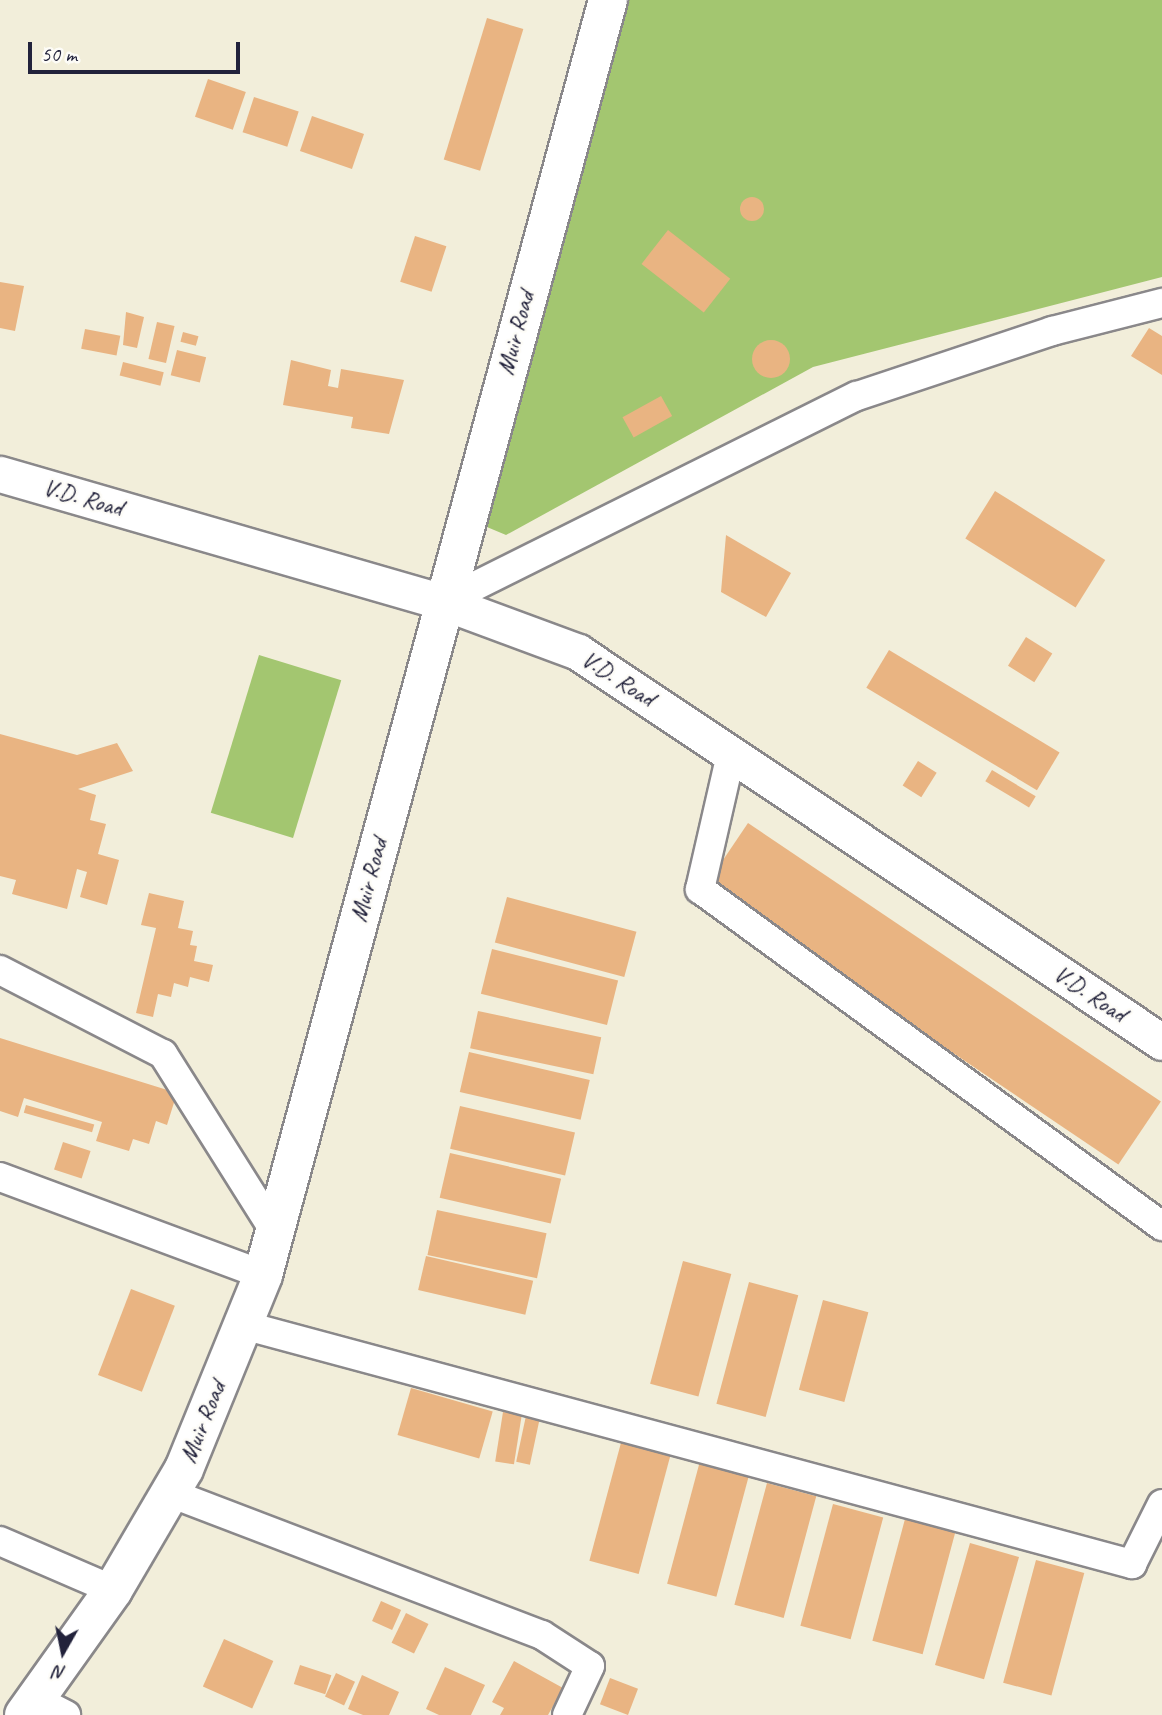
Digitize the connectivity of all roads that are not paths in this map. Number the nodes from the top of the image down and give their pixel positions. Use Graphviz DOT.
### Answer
graph roads {
  1 [pos="608,0"];
  2 [pos="1160,306"];
  3 [pos="0,474"];
  4 [pos="443,602"];
  5 [pos="731,754"];
  6 [pos="0,970"];
  7 [pos="1162,1042"];
  8 [pos="0,1177"];
  9 [pos="1162,1226"];
  10 [pos="275,1232"];
  11 [pos="263,1275"];
  12 [pos="243,1325"];
  13 [pos="170,1493"];
  14 [pos="1162,1503"];
  15 [pos="0,1541"];
  16 [pos="113,1590"];
  17 [pos="42,1710"];
  18 [pos="567,1715"];
  1 -- 4 [label="main road, Muir Road"];
  2 -- 4 [label="street"];
  3 -- 4 [label="street, V.D. Road"];
  4 -- 5 [label="street, V.D. Road"];
  4 -- 10 [label="main road, Muir Road"];
  5 -- 7 [label="street, V.D. Road"];
  5 -- 9 [label="street"];
  6 -- 10 [label="street"];
  8 -- 11 [label="street"];
  10 -- 11 [label="main road, Muir Road"];
  11 -- 12 [label="main road, Muir Road"];
  12 -- 13 [label="main road, Muir Road"];
  12 -- 14 [label="street"];
  13 -- 16 [label="main road, Muir Road"];
  13 -- 18 [label="street"];
  15 -- 16 [label="street"];
  16 -- 17 [label="main road, Muir Road"];
}
